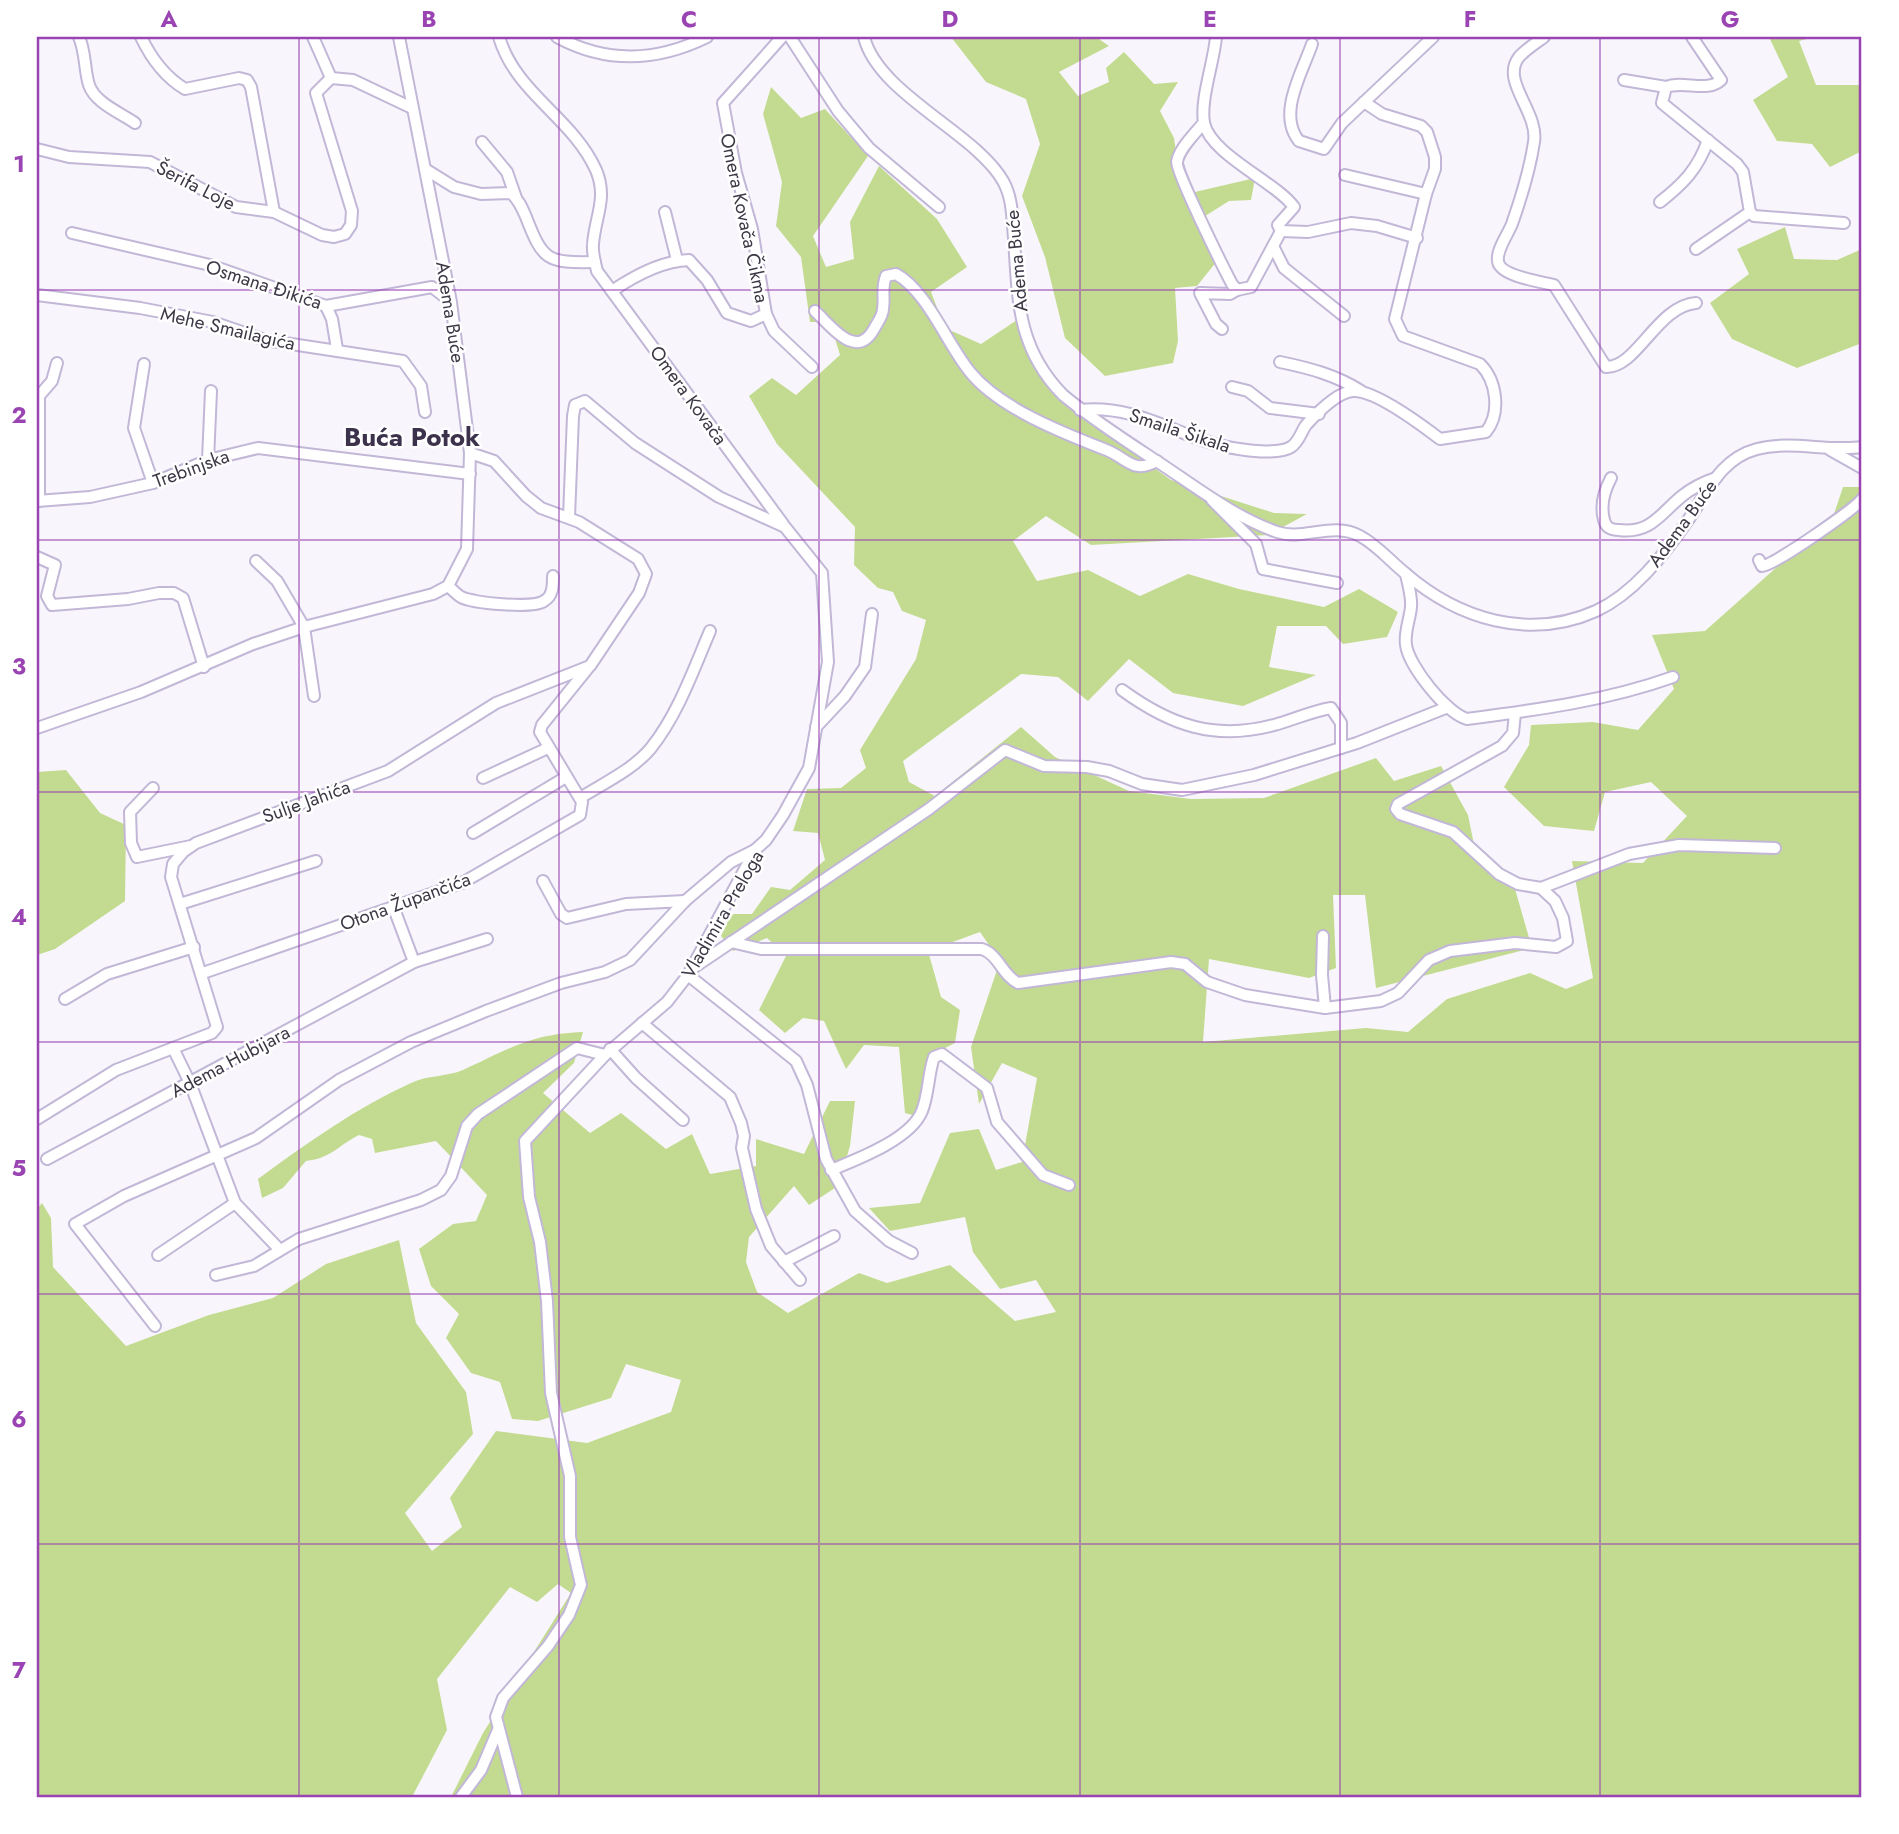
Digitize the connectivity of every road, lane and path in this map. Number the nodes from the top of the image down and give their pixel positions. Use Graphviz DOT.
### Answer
graph roads {
  1 [pos="79,37"];
  2 [pos="141,37"];
  3 [pos="313,37"];
  4 [pos="399,37"];
  5 [pos="499,37"];
  6 [pos="556,37"];
  7 [pos="707,37"];
  8 [pos="782,37"];
  9 [pos="790,37"];
  10 [pos="864,37"];
  11 [pos="1216,37"];
  12 [pos="1433,37"];
  13 [pos="1544,37"];
  14 [pos="1692,37"];
  15 [pos="1312,44"];
  16 [pos="331,78"];
  17 [pos="1624,80"];
  18 [pos="1666,87"];
  19 [pos="1364,102"];
  20 [pos="412,108"];
  21 [pos="1204,122"];
  22 [pos="135,123"];
  23 [pos="1708,140"];
  24 [pos="482,142"];
  25 [pos="37,149"];
  26 [pos="425,169"];
  27 [pos="1345,176"];
  28 [pos="1426,194"];
  29 [pos="516,198"];
  30 [pos="1660,202"];
  31 [pos="939,207"];
  32 [pos="274,212"];
  33 [pos="665,212"];
  34 [pos="1750,212"];
  35 [pos="1844,223"];
  36 [pos="1281,231"];
  37 [pos="72,233"];
  38 [pos="1417,238"];
  39 [pos="1273,246"];
  40 [pos="1696,248"];
  41 [pos="677,260"];
  42 [pos="595,262"];
  43 [pos="1237,290"];
  44 [pos="612,291"];
  45 [pos="37,295"];
  46 [pos="451,302"];
  47 [pos="1696,303"];
  48 [pos="326,306"];
  49 [pos="815,311"];
  50 [pos="766,314"];
  51 [pos="1344,316"];
  52 [pos="1222,329"];
  53 [pos="337,349"];
  54 [pos="1280,362"];
  55 [pos="57,363"];
  56 [pos="144,364"];
  57 [pos="812,366"];
  58 [pos="1232,387"];
  59 [pos="211,391"];
  60 [pos="1363,393"];
  61 [pos="1080,410"];
  62 [pos="425,412"];
  63 [pos="1319,414"];
  64 [pos="1862,447"];
  65 [pos="1828,449"];
  66 [pos="470,453"];
  67 [pos="208,460"];
  68 [pos="1157,461"];
  69 [pos="1862,468"];
  70 [pos="470,474"];
  71 [pos="1611,478"];
  72 [pos="1716,478"];
  73 [pos="153,483"];
  74 [pos="1210,497"];
  75 [pos="1862,499"];
  76 [pos="38,501"];
  77 [pos="569,517"];
  78 [pos="785,527"];
  79 [pos="37,557"];
  80 [pos="1759,560"];
  81 [pos="256,561"];
  82 [pos="1406,574"];
  83 [pos="553,576"];
  84 [pos="1338,583"];
  85 [pos="448,586"];
  86 [pos="872,614"];
  87 [pos="304,627"];
  88 [pos="709,631"];
  89 [pos="590,666"];
  90 [pos="204,667"];
  91 [pos="1673,677"];
  92 [pos="1122,690"];
  93 [pos="314,696"];
  94 [pos="1448,707"];
  95 [pos="1515,713"];
  96 [pos="816,727"];
  97 [pos="37,728"];
  98 [pos="548,748"];
  99 [pos="1341,748"];
  100 [pos="566,777"];
  101 [pos="482,778"];
  102 [pos="153,788"];
  103 [pos="580,798"];
  104 [pos="473,833"];
  105 [pos="191,846"];
  106 [pos="1775,848"];
  107 [pos="755,850"];
  108 [pos="316,861"];
  109 [pos="543,881"];
  110 [pos="1541,888"];
  111 [pos="685,901"];
  112 [pos="180,904"];
  113 [pos="394,906"];
  114 [pos="1323,936"];
  115 [pos="487,939"];
  116 [pos="731,942"];
  117 [pos="194,947"];
  118 [pos="414,962"];
  119 [pos="690,972"];
  120 [pos="202,973"];
  121 [pos="65,999"];
  122 [pos="1325,1008"];
  123 [pos="642,1023"];
  124 [pos="173,1048"];
  125 [pos="607,1052"];
  126 [pos="190,1083"];
  127 [pos="37,1119"];
  128 [pos="683,1120"];
  129 [pos="215,1155"];
  130 [pos="47,1159"];
  131 [pos="831,1170"];
  132 [pos="1069,1185"];
  133 [pos="235,1203"];
  134 [pos="834,1236"];
  135 [pos="279,1249"];
  136 [pos="912,1253"];
  137 [pos="158,1255"];
  138 [pos="784,1262"];
  139 [pos="216,1275"];
  140 [pos="800,1280"];
  141 [pos="155,1326"];
  142 [pos="498,1730"];
  143 [pos="461,1797"];
  144 [pos="517,1797"];
  1 -- 22 [label="street"];
  2 -- 32 [label="street"];
  3 -- 16 [label="street"];
  4 -- 20 [label="street, Adema Buće"];
  5 -- 42 [label="street"];
  6 -- 7 [label="street"];
  8 -- 50 [label="street, Omera Kovača Čikma"];
  9 -- 31 [label="street"];
  10 -- 61 [label="street, Adema Buće"];
  11 -- 21 [label="street"];
  12 -- 19 [label="street"];
  13 -- 47 [label="street"];
  14 -- 18 [label="street"];
  15 -- 19 [label="street"];
  16 -- 20 [label="street"];
  16 -- 32 [label="street, Šerifa Loje"];
  17 -- 18 [label="street"];
  18 -- 23 [label="street"];
  19 -- 28 [label="street"];
  20 -- 26 [label="street, Adema Buće"];
  21 -- 36 [label="street"];
  21 -- 43 [label="street"];
  23 -- 30 [label="street"];
  23 -- 34 [label="street"];
  24 -- 29 [label="street"];
  25 -- 32 [label="street, Šerifa Loje"];
  26 -- 29 [label="street"];
  26 -- 46 [label="street, Adema Buće"];
  27 -- 28 [label="street"];
  28 -- 38 [label="street"];
  29 -- 42 [label="street"];
  33 -- 41 [label="street"];
  34 -- 35 [label="street"];
  34 -- 40 [label="street"];
  36 -- 38 [label="street"];
  36 -- 39 [label="street"];
  37 -- 48 [label="street, Osmana Đikića"];
  38 -- 60 [label="street"];
  39 -- 43 [label="street"];
  39 -- 51 [label="street"];
  41 -- 44 [label="street"];
  41 -- 50 [label="street, Omera Kovača Čikma"];
  42 -- 44 [label="street, Omera Kovača"];
  43 -- 52 [label="street"];
  44 -- 78 [label="street, Omera Kovača"];
  45 -- 53 [label="street, Mehe Smailagića"];
  46 -- 48 [label="street, Osmana Đikića"];
  46 -- 66 [label="street, Adema Buće"];
  48 -- 53 [label="street"];
  49 -- 68 [label="street"];
  50 -- 57 [label="street"];
  53 -- 62 [label="street, Mehe Smailagića"];
  54 -- 60 [label="street"];
  55 -- 76 [label="street"];
  56 -- 73 [label="street"];
  58 -- 63 [label="street"];
  59 -- 67 [label="street"];
  60 -- 63 [label="street, Smaila Šikala"];
  61 -- 63 [label="street, Smaila Šikala"];
  61 -- 68 [label="street, Adema Buće"];
  64 -- 65 [label="street, Adema Buće"];
  65 -- 69 [label="street"];
  65 -- 72 [label="street, Adema Buće"];
  66 -- 70 [label="street, Adema Buće"];
  66 -- 77 [label="street"];
  67 -- 70 [label="street, Trebinjska"];
  67 -- 73 [label="street, Trebinjska"];
  68 -- 74 [label="street, Adema Buće"];
  70 -- 85 [label="street, Adema Buće"];
  71 -- 72 [label="street"];
  72 -- 82 [label="street, Adema Buće"];
  73 -- 76 [label="street, Trebinjska"];
  74 -- 82 [label="street, Adema Buće"];
  74 -- 84 [label="street, Adema Buće"];
  75 -- 80 [label="street"];
  77 -- 78 [label="street, Vladimira Preloga"];
  77 -- 89 [label="street"];
  78 -- 96 [label="street, Vladimira Preloga"];
  79 -- 90 [label="street"];
  81 -- 87 [label="street"];
  82 -- 94 [label="street"];
  83 -- 85 [label="street"];
  85 -- 87 [label="street"];
  86 -- 96 [label="street"];
  87 -- 90 [label="street"];
  87 -- 93 [label="street"];
  88 -- 103 [label="street, Otona Župančića"];
  89 -- 98 [label="street"];
  89 -- 105 [label="street, Sulje Jahića"];
  90 -- 97 [label="street"];
  91 -- 95 [label="street"];
  92 -- 99 [label="street"];
  94 -- 95 [label="street"];
  94 -- 99 [label="street"];
  95 -- 110 [label="street"];
  96 -- 107 [label="street, Vladimira Preloga"];
  98 -- 100 [label="street"];
  98 -- 101 [label="street"];
  99 -- 116 [label="street"];
  100 -- 103 [label="street"];
  100 -- 104 [label="street"];
  102 -- 105 [label="street, Sulje Jahića"];
  103 -- 113 [label="street, Otona Župančića"];
  105 -- 112 [label="street"];
  106 -- 110 [label="street"];
  107 -- 111 [label="street"];
  107 -- 119 [label="street, Vladimira Preloga"];
  108 -- 112 [label="street"];
  109 -- 111 [label="street"];
  110 -- 122 [label="street"];
  111 -- 129 [label="street"];
  112 -- 117 [label="street"];
  113 -- 118 [label="street"];
  113 -- 120 [label="street, Otona Župančića"];
  114 -- 122 [label="street"];
  115 -- 118 [label="street, Adema Hubijara"];
  116 -- 119 [label="street"];
  116 -- 122 [label="street"];
  117 -- 120 [label="street"];
  117 -- 121 [label="street"];
  118 -- 126 [label="street, Adema Hubijara"];
  119 -- 123 [label="street, Vladimira Preloga"];
  119 -- 131 [label="street"];
  120 -- 124 [label="street"];
  123 -- 125 [label="street, Vladimira Preloga"];
  123 -- 138 [label="street"];
  124 -- 126 [label="street"];
  124 -- 127 [label="street"];
  125 -- 128 [label="street"];
  125 -- 135 [label="street"];
  125 -- 142 [label="street, Vladimira Preloga"];
  126 -- 129 [label="street"];
  126 -- 130 [label="street, Adema Hubijara"];
  129 -- 133 [label="street"];
  129 -- 141 [label="street"];
  131 -- 132 [label="street"];
  131 -- 136 [label="street"];
  133 -- 135 [label="street"];
  133 -- 137 [label="street"];
  134 -- 138 [label="street"];
  135 -- 139 [label="street"];
  138 -- 140 [label="street"];
  142 -- 143 [label="street"];
  142 -- 144 [label="street, Vladimira Preloga"];
}
